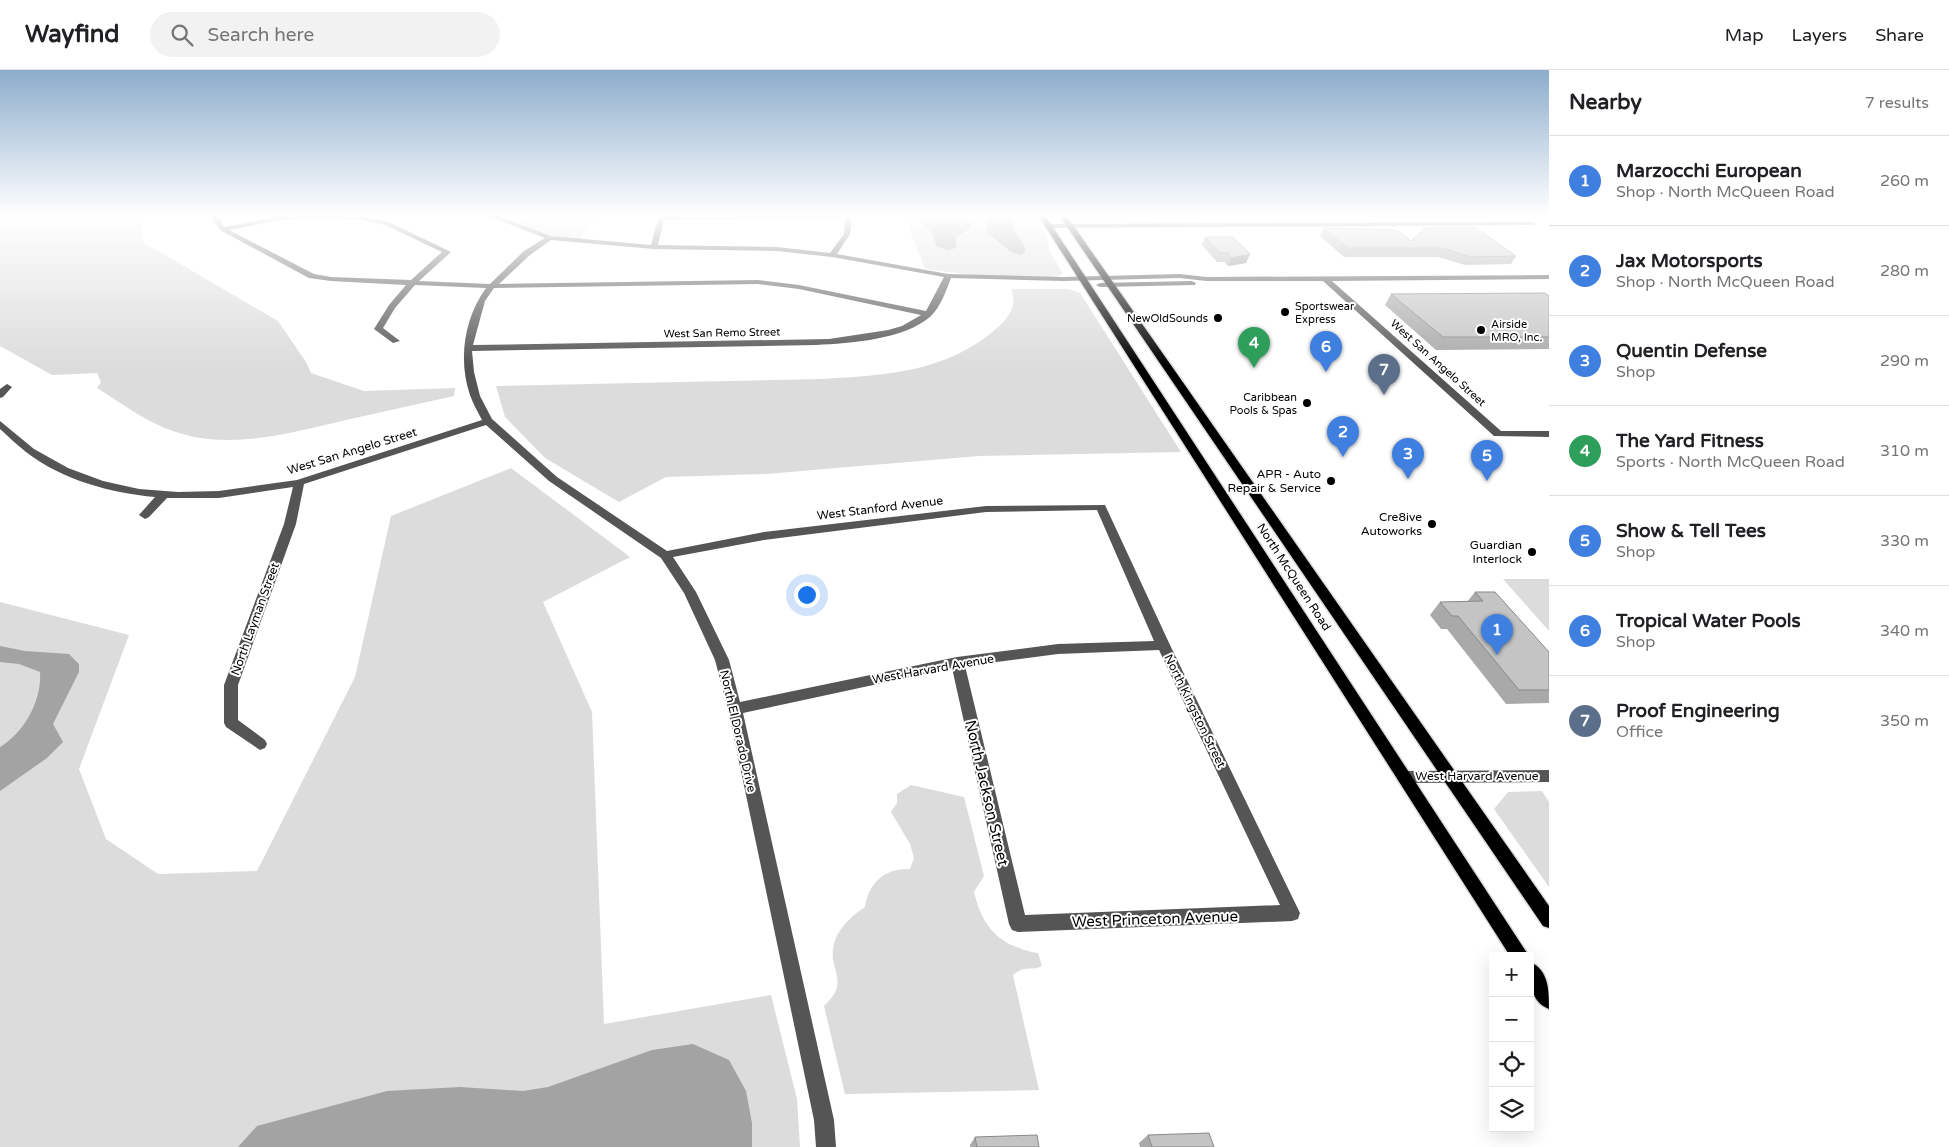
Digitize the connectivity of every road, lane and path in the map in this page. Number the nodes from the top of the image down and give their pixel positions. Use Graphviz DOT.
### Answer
graph roads {
  1 [pos="291,265"];
  2 [pos="431,265"];
  3 [pos="514,265"];
  4 [pos="889,265"];
  5 [pos="1073,265"];
  6 [pos="1096,265"];
  7 [pos="948,276"];
  8 [pos="1323,277"];
  9 [pos="1549,277"];
  10 [pos="1084,282"];
  11 [pos="1107,282"];
  12 [pos="409,284"];
  13 [pos="492,286"];
  14 [pos="927,314"];
  15 [pos="396,341"];
  16 [pos="468,348"];
  17 [pos="7,387"];
  18 [pos="0,395"];
  19 [pos="488,421"];
  20 [pos="0,424"];
  21 [pos="1549,434"];
  22 [pos="299,483"];
  23 [pos="164,494"];
  24 [pos="1101,507"];
  25 [pos="145,515"];
  26 [pos="665,555"];
  27 [pos="1163,645"];
  28 [pos="957,662"];
  29 [pos="735,709"];
  30 [pos="260,744"];
  31 [pos="1549,776"];
  32 [pos="1404,777"];
  33 [pos="1449,777"];
  34 [pos="1292,913"];
  35 [pos="1549,920"];
  36 [pos="1018,924"];
  37 [pos="1517,952"];
  38 [pos="1534,977"];
  39 [pos="1549,1000"];
  40 [pos="826,1147"];
  1 -- 12 [label="street"];
  2 -- 12 [label="street"];
  3 -- 13 [label="street, North El Dorado Drive"];
  4 -- 7 [label="street"];
  5 -- 10 [label="main road, North McQueen Road"];
  6 -- 11 [label="main road, North McQueen Road"];
  7 -- 10 [label="street"];
  7 -- 14 [label="street"];
  8 -- 9 [label="street"];
  8 -- 11 [label="street"];
  8 -- 21 [label="street, West San Angelo Street"];
  10 -- 11 [label="street"];
  10 -- 32 [label="main road, North McQueen Road"];
  11 -- 33 [label="main road, North McQueen Road"];
  12 -- 13 [label="street"];
  12 -- 15 [label="street"];
  13 -- 14 [label="street"];
  13 -- 16 [label="street, North El Dorado Drive"];
  14 -- 16 [label="street, West San Remo Street"];
  16 -- 19 [label="street, North El Dorado Drive"];
  17 -- 18 [label="street"];
  19 -- 22 [label="street, West San Angelo Street"];
  19 -- 26 [label="street, North El Dorado Drive"];
  20 -- 23 [label="street, West San Angelo Street"];
  22 -- 23 [label="street, West San Angelo Street"];
  22 -- 30 [label="street, North Layman Street"];
  23 -- 25 [label="street"];
  24 -- 26 [label="street, West Stanford Avenue"];
  24 -- 27 [label="street, North Kingston Street"];
  26 -- 29 [label="street, North El Dorado Drive"];
  27 -- 28 [label="street, West Harvard Avenue"];
  27 -- 34 [label="street, North Kingston Street"];
  28 -- 29 [label="street, West Harvard Avenue"];
  28 -- 36 [label="street, North Jackson Street"];
  29 -- 40 [label="street, North El Dorado Drive"];
  31 -- 33 [label="street, West Harvard Avenue"];
  32 -- 33 [label="street, West Harvard Avenue"];
  32 -- 37 [label="main road, North McQueen Road"];
  33 -- 35 [label="main road, North McQueen Road"];
  34 -- 36 [label="street, West Princeton Avenue"];
  38 -- 39 [label="main road"];
}
